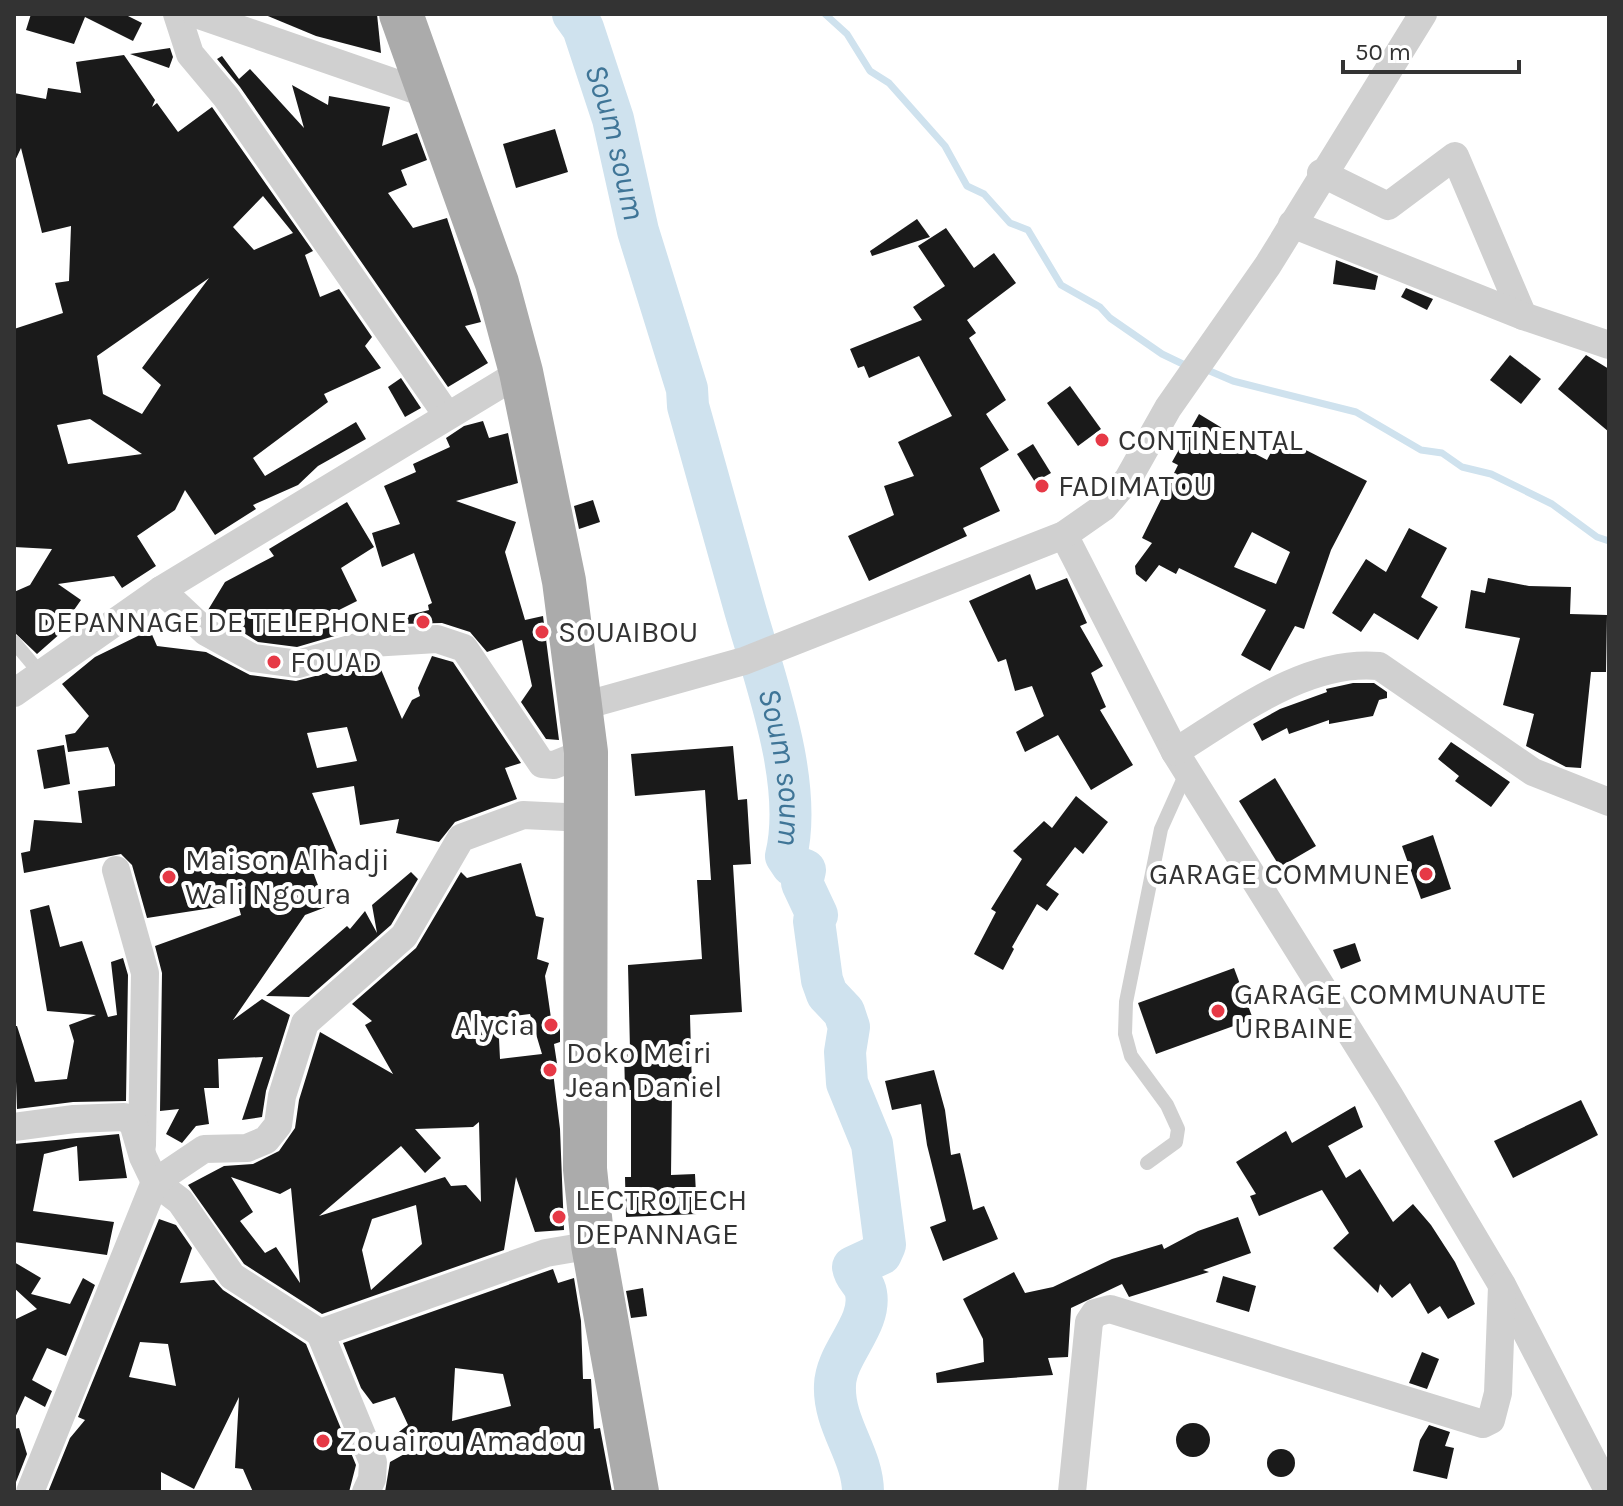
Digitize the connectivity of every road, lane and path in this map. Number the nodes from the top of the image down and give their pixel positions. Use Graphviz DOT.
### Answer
graph roads {
  1 [pos="177,14"];
  2 [pos="196,14"];
  3 [pos="401,14"];
  4 [pos="1423,14"];
  5 [pos="430,95"];
  6 [pos="1321,173"];
  7 [pos="1292,224"];
  8 [pos="1523,316"];
  9 [pos="1609,345"];
  10 [pos="521,372"];
  11 [pos="447,415"];
  12 [pos="1064,535"];
  13 [pos="161,590"];
  14 [pos="14,642"];
  15 [pos="40,673"];
  16 [pos="14,693"];
  17 [pos="583,706"];
  18 [pos="586,752"];
  19 [pos="1181,761"];
  20 [pos="1609,802"];
  21 [pos="586,818"];
  22 [pos="116,870"];
  23 [pos="14,1127"];
  24 [pos="1147,1163"];
  25 [pos="149,1170"];
  26 [pos="593,1245"];
  27 [pos="1502,1285"];
  28 [pos="320,1333"];
  29 [pos="30,1492"];
  30 [pos="366,1492"];
  31 [pos="637,1492"];
  32 [pos="1072,1492"];
  33 [pos="1609,1492"];
  1 -- 11 [label="street"];
  2 -- 5 [label="street"];
  3 -- 5 [label="main road"];
  4 -- 6 [label="street"];
  5 -- 10 [label="main road"];
  6 -- 7 [label="street"];
  6 -- 8 [label="street"];
  7 -- 8 [label="street"];
  7 -- 12 [label="street"];
  8 -- 9 [label="street"];
  10 -- 11 [label="street"];
  10 -- 17 [label="main road"];
  11 -- 13 [label="street"];
  12 -- 17 [label="street"];
  12 -- 19 [label="street"];
  13 -- 15 [label="street"];
  13 -- 18 [label="street"];
  14 -- 15 [label="lane"];
  15 -- 16 [label="street"];
  17 -- 18 [label="main road"];
  18 -- 21 [label="main road"];
  19 -- 20 [label="street"];
  19 -- 24 [label="lane"];
  19 -- 27 [label="street"];
  21 -- 25 [label="street"];
  21 -- 26 [label="main road"];
  22 -- 25 [label="street"];
  23 -- 25 [label="street"];
  25 -- 28 [label="street"];
  25 -- 29 [label="street"];
  26 -- 28 [label="street"];
  26 -- 31 [label="main road"];
  27 -- 32 [label="street"];
  27 -- 33 [label="street"];
  28 -- 30 [label="street"];
}
